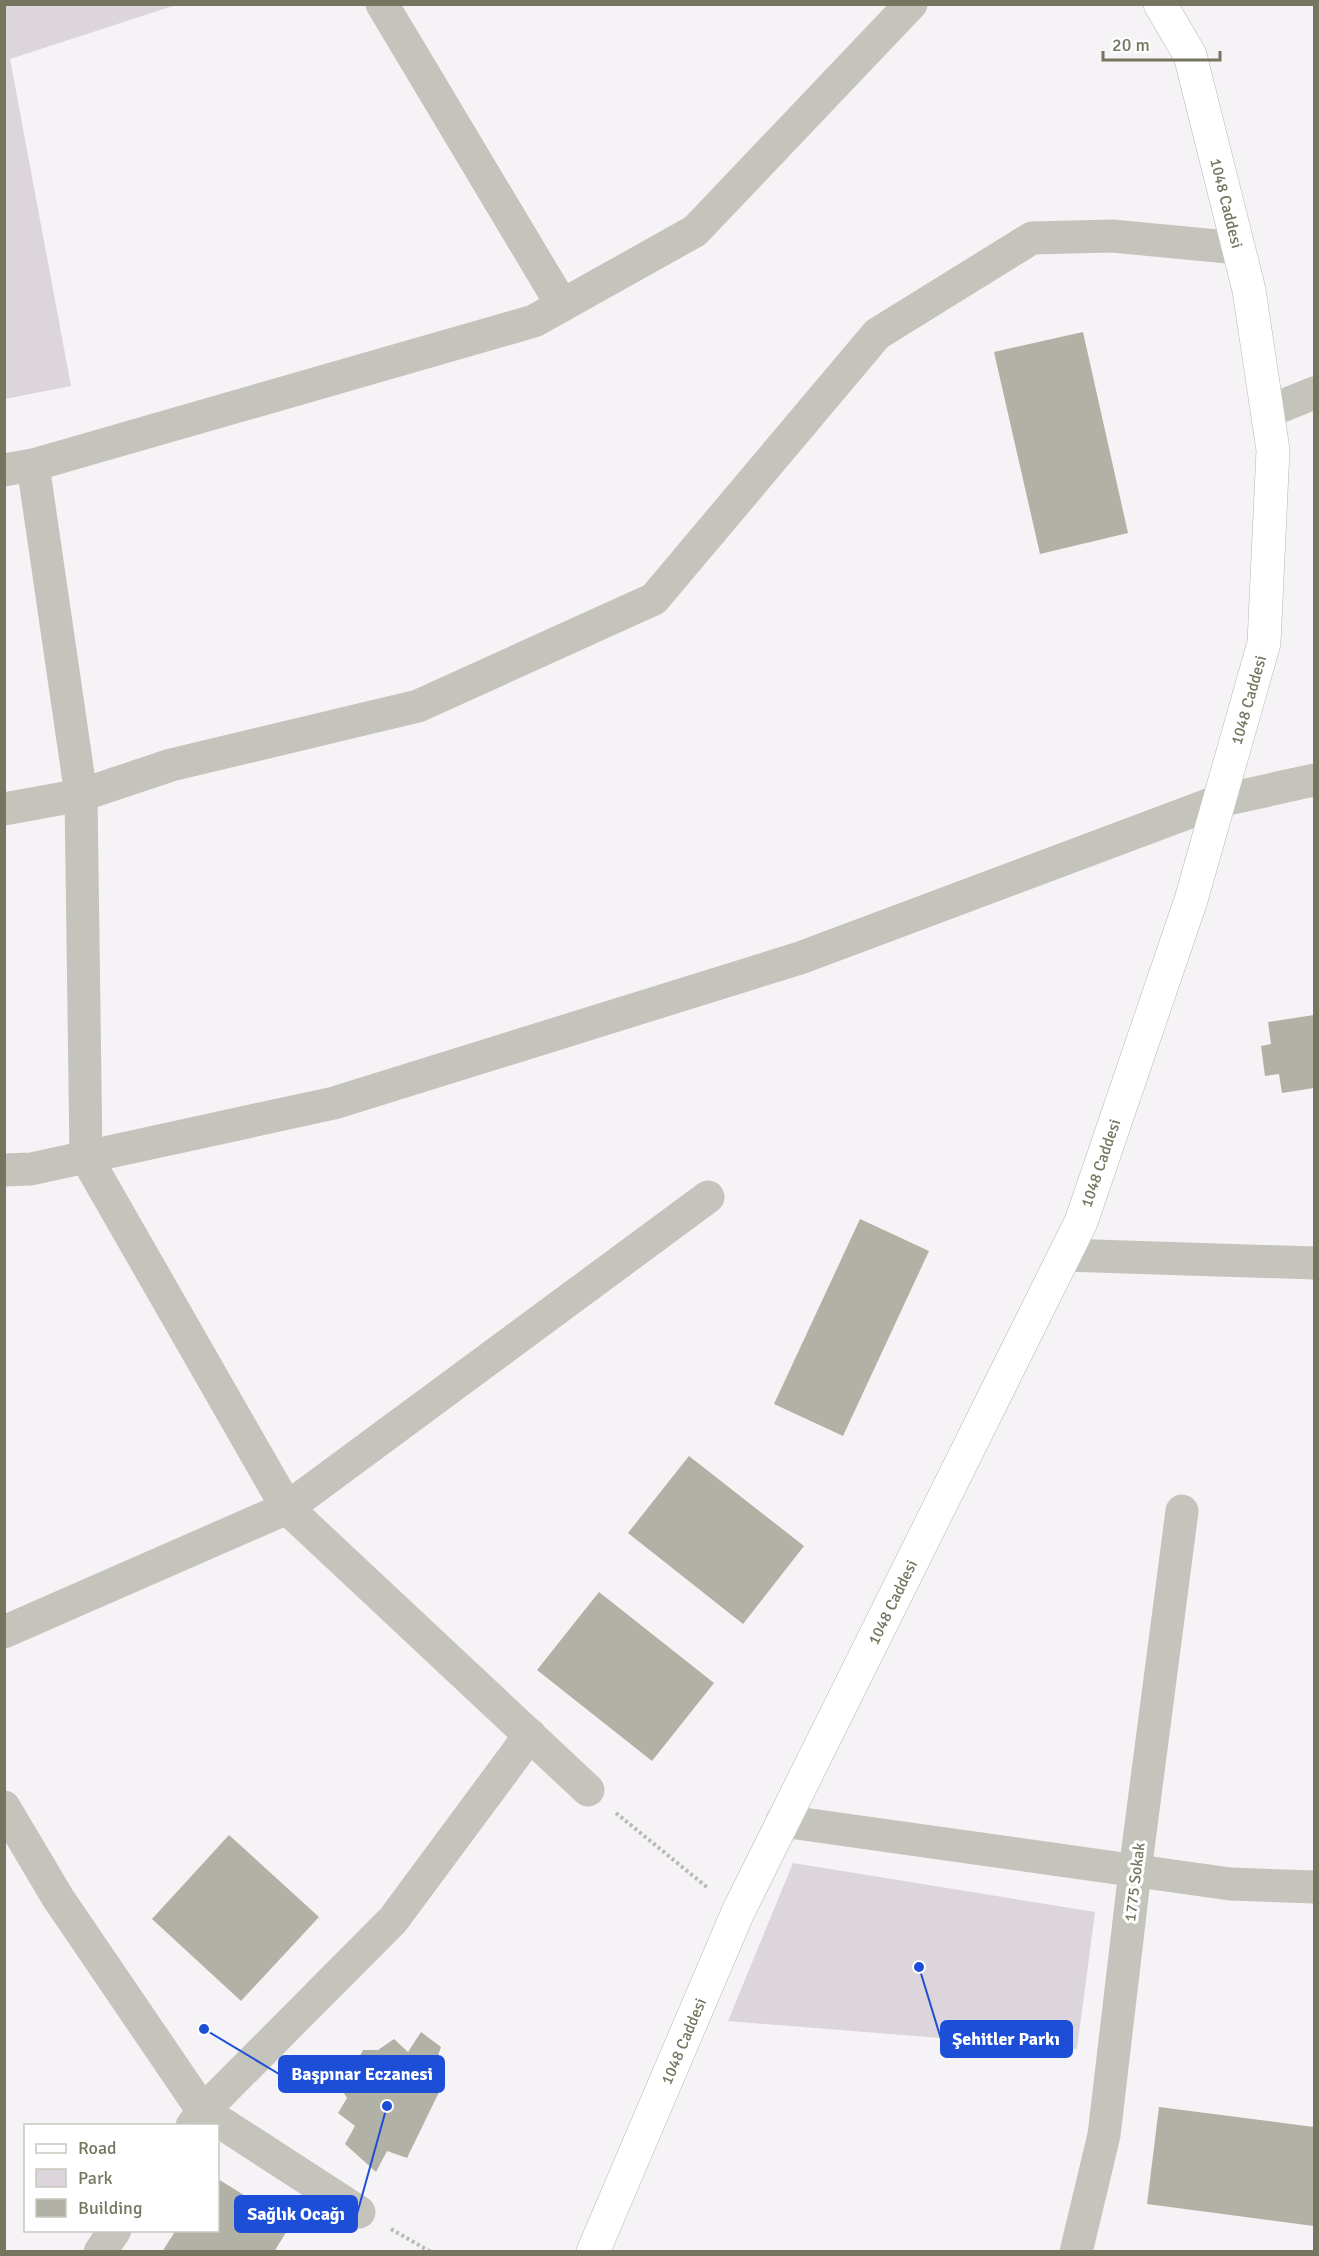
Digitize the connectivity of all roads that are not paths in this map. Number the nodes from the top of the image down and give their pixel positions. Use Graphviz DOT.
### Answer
graph roads {
  1 [pos="382,4"];
  2 [pos="911,4"];
  3 [pos="1160,4"];
  4 [pos="1239,248"];
  5 [pos="562,305"];
  6 [pos="1314,393"];
  7 [pos="1268,412"];
  8 [pos="19,468"];
  9 [pos="1314,780"];
  10 [pos="81,795"];
  11 [pos="1219,801"];
  12 [pos="4,809"];
  13 [pos="86,1157"];
  14 [pos="4,1170"];
  15 [pos="708,1197"];
  16 [pos="1064,1255"];
  17 [pos="1314,1263"];
  18 [pos="287,1508"];
  19 [pos="1182,1511"];
  20 [pos="4,1632"];
  21 [pos="530,1735"];
  22 [pos="588,1790"];
  23 [pos="4,1807"];
  24 [pos="782,1821"];
  25 [pos="1135,1870"];
  26 [pos="1314,1887"];
  27 [pos="197,2118"];
  28 [pos="219,2131"];
  29 [pos="358,2212"];
  30 [pos="114,2232"];
  31 [pos="100,2252"];
  32 [pos="593,2252"];
  33 [pos="1076,2252"];
  1 -- 5 [label="street"];
  2 -- 5 [label="street"];
  3 -- 4 [label="main road, 1048 Caddesi"];
  4 -- 7 [label="main road, 1048 Caddesi"];
  4 -- 10 [label="street"];
  5 -- 8 [label="street"];
  6 -- 7 [label="street"];
  7 -- 11 [label="main road, 1048 Caddesi"];
  8 -- 10 [label="street"];
  9 -- 11 [label="street"];
  10 -- 12 [label="street"];
  10 -- 13 [label="street"];
  11 -- 13 [label="street"];
  11 -- 16 [label="main road, 1048 Caddesi"];
  13 -- 14 [label="street"];
  13 -- 18 [label="street"];
  15 -- 18 [label="street"];
  16 -- 17 [label="street"];
  16 -- 24 [label="main road, 1048 Caddesi"];
  18 -- 20 [label="street"];
  18 -- 21 [label="street"];
  19 -- 25 [label="street, 1775 Sokak"];
  21 -- 22 [label="street"];
  21 -- 27 [label="street"];
  23 -- 27 [label="street"];
  24 -- 25 [label="street"];
  24 -- 32 [label="main road, 1048 Caddesi"];
  25 -- 26 [label="street"];
  25 -- 33 [label="street, 1775 Sokak"];
  28 -- 29 [label="street"];
  30 -- 31 [label="street"];
}
